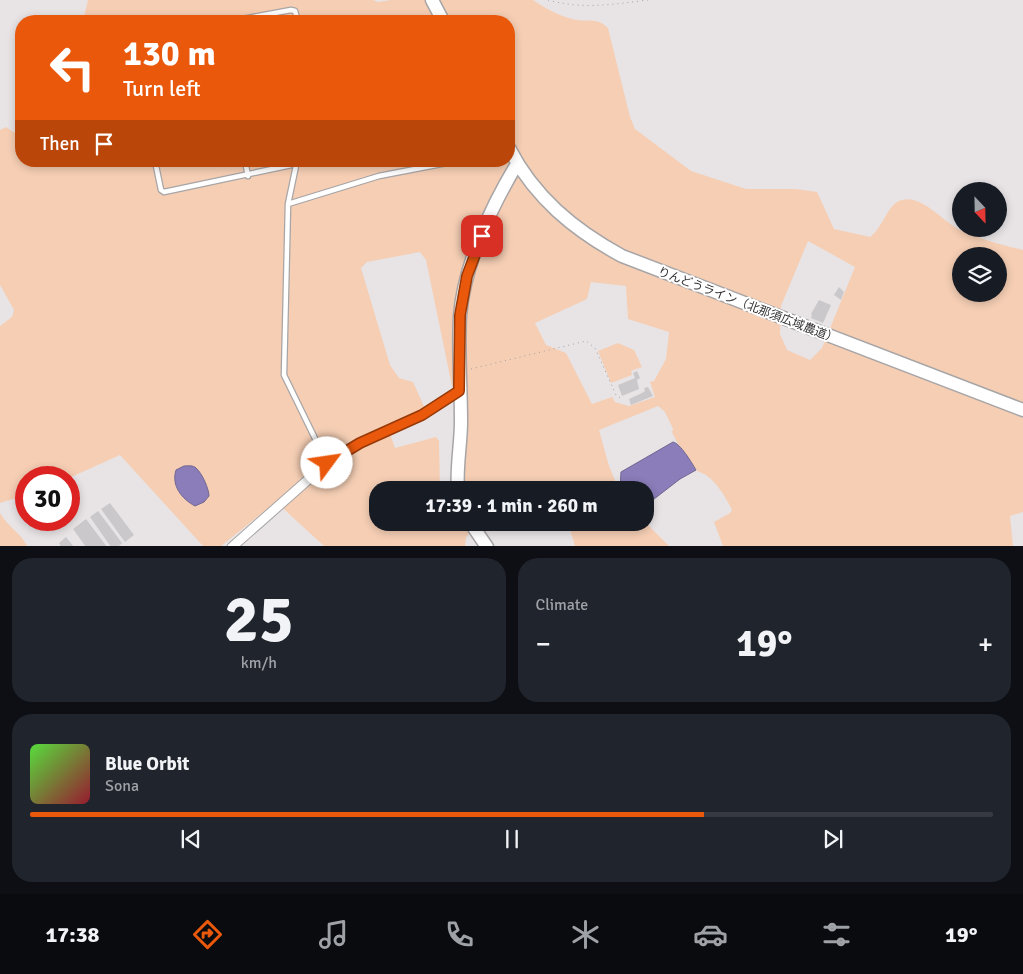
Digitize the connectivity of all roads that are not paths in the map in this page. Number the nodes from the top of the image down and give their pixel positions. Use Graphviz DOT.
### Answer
graph roads {
  1 [pos="432,0"];
  2 [pos="264,15"];
  3 [pos="296,15"];
  4 [pos="440,15"];
  5 [pos="515,161"];
  6 [pos="517,164"];
  7 [pos="156,167"];
  8 [pos="246,167"];
  9 [pos="281,167"];
  10 [pos="295,167"];
  11 [pos="428,167"];
  12 [pos="248,176"];
  13 [pos="288,204"];
  14 [pos="459,391"];
  15 [pos="1023,410"];
  16 [pos="327,463"];
  17 [pos="459,481"];
  18 [pos="476,531"];
  19 [pos="232,546"];
  20 [pos="487,546"];
  1 -- 4 [label="street"];
  2 -- 3 [label="lane"];
  5 -- 6 [label="street, りんどうライン（北那須広域農道）"];
  6 -- 14 [label="street"];
  6 -- 15 [label="street, りんどうライン（北那須広域農道）"];
  7 -- 12 [label="lane"];
  8 -- 12 [label="lane"];
  9 -- 12 [label="lane"];
  10 -- 13 [label="lane"];
  11 -- 13 [label="lane"];
  13 -- 16 [label="lane"];
  14 -- 16 [label="street"];
  14 -- 17 [label="street"];
  16 -- 19 [label="street"];
  18 -- 20 [label="street"];
}
